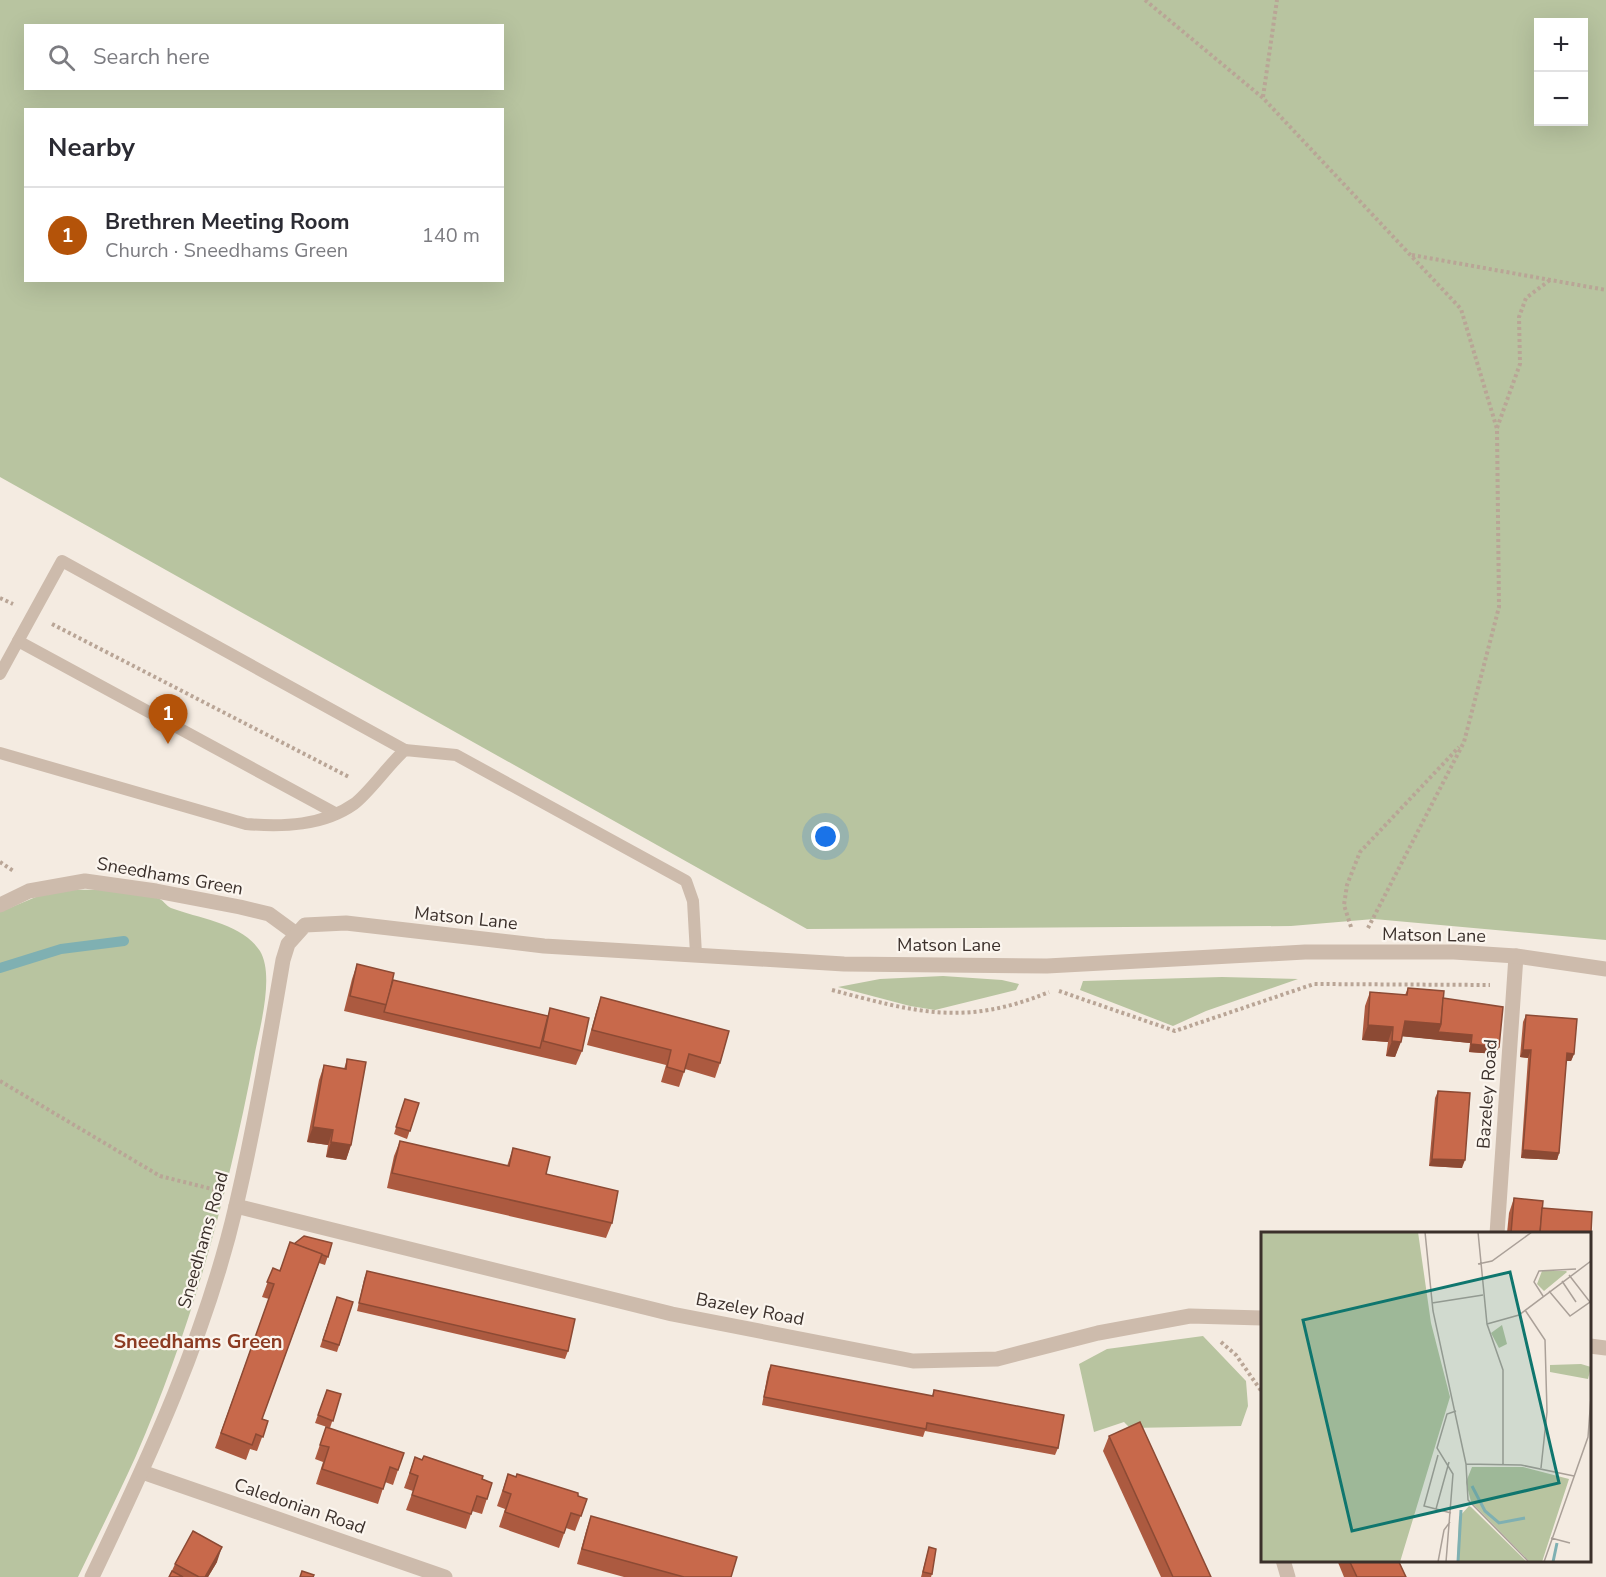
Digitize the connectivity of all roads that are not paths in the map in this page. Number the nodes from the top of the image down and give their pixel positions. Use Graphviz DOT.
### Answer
graph roads {
  1 [pos="18,641"];
  2 [pos="0,674"];
  3 [pos="405,750"];
  4 [pos="0,753"];
  5 [pos="335,813"];
  6 [pos="0,904"];
  7 [pos="295,933"];
  8 [pos="696,954"];
  9 [pos="1516,956"];
  10 [pos="1606,969"];
  11 [pos="236,1206"];
  12 [pos="1497,1232"];
  13 [pos="1261,1318"];
  14 [pos="1591,1346"];
  15 [pos="1606,1347"];
  16 [pos="142,1473"];
  17 [pos="1284,1562"];
  18 [pos="92,1577"];
  19 [pos="445,1577"];
  20 [pos="1288,1577"];
  1 -- 2 [label="lane"];
  1 -- 3 [label="lane"];
  1 -- 5 [label="lane"];
  3 -- 5 [label="lane"];
  3 -- 8 [label="lane"];
  4 -- 5 [label="lane"];
  6 -- 7 [label="street, Sneedhams Green"];
  7 -- 8 [label="street, Matson Lane"];
  7 -- 11 [label="street, Sneedhams Road"];
  8 -- 9 [label="street, Matson Lane"];
  9 -- 10 [label="street, Matson Lane"];
  9 -- 12 [label="street, Bazeley Road"];
  11 -- 13 [label="street, Bazeley Road"];
  11 -- 16 [label="street, Sneedhams Road"];
  14 -- 15 [label="street"];
  16 -- 18 [label="street, Sneedhams Road"];
  16 -- 19 [label="street, Caledonian Road"];
  17 -- 20 [label="street"];
}
